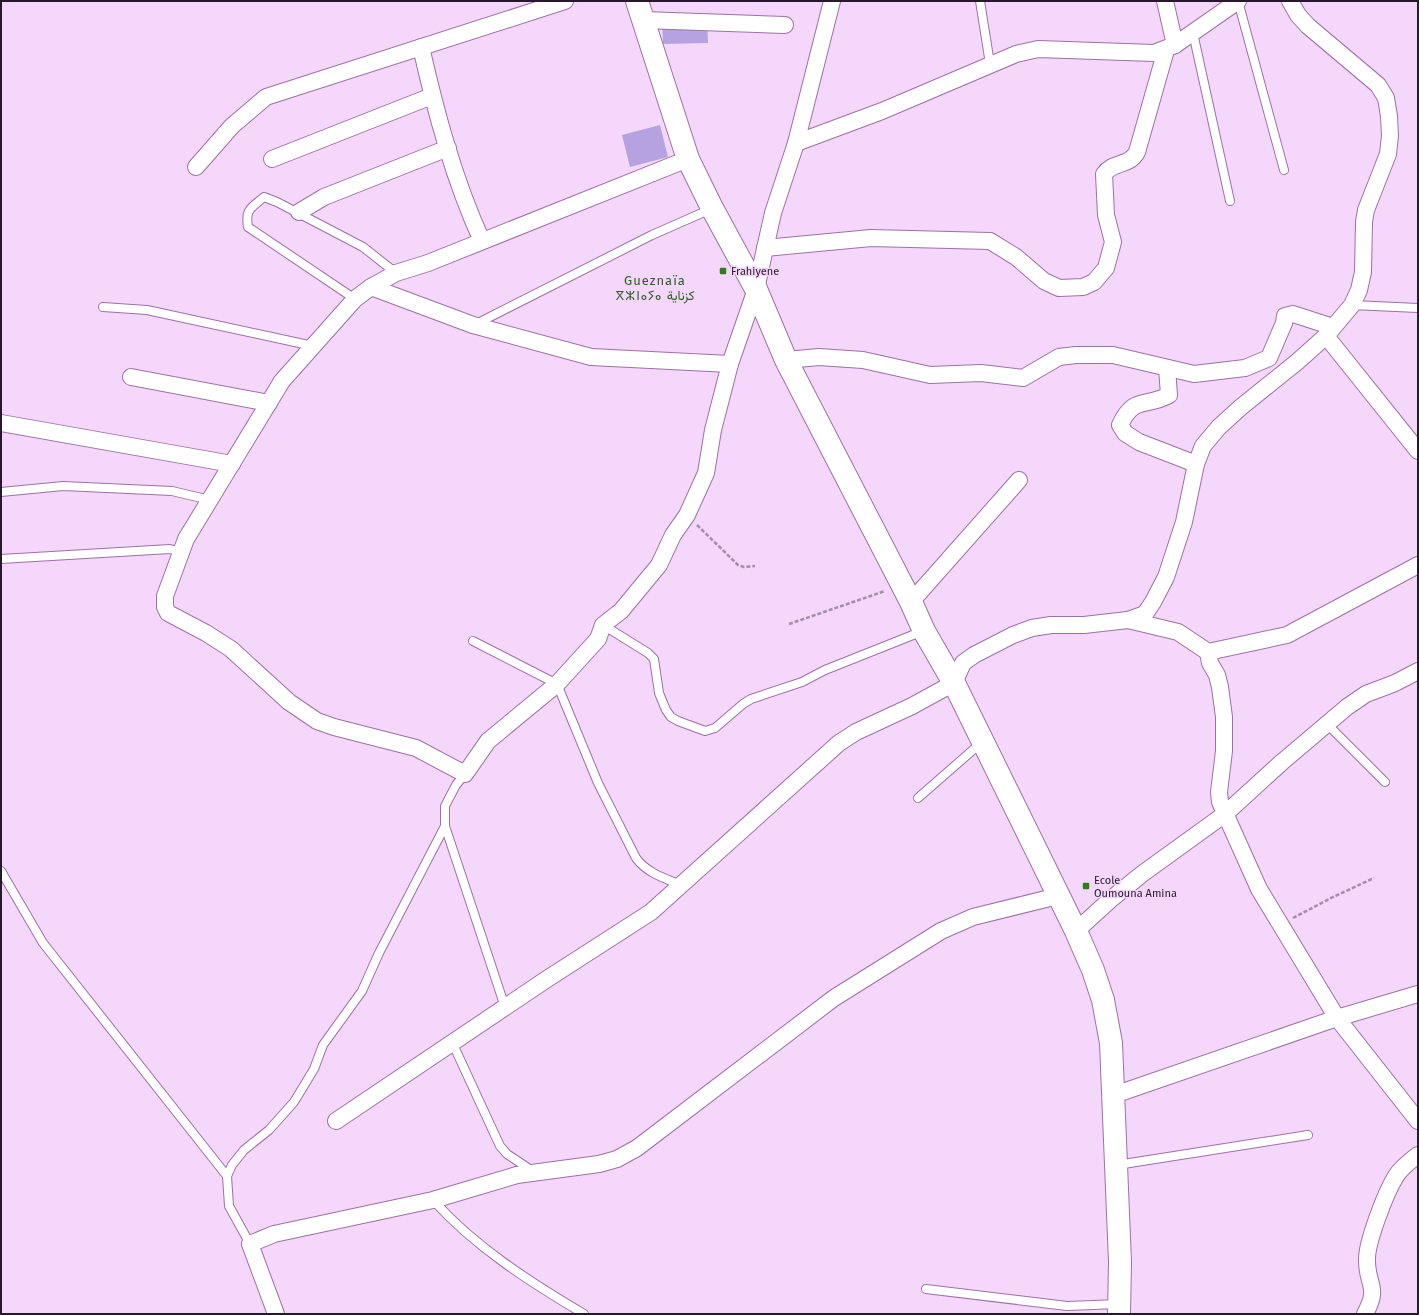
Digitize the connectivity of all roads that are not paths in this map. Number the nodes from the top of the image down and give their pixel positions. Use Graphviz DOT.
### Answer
graph roads {
  1 [pos="565,1"];
  2 [pos="832,1"];
  3 [pos="980,1"];
  4 [pos="1165,1"];
  5 [pos="1238,1"];
  6 [pos="1290,1"];
  7 [pos="640,10"];
  8 [pos="785,25"];
  9 [pos="1193,33"];
  10 [pos="421,47"];
  11 [pos="1171,47"];
  12 [pos="990,64"];
  13 [pos="432,96"];
  14 [pos="796,143"];
  15 [pos="448,148"];
  16 [pos="272,159"];
  17 [pos="688,159"];
  18 [pos="196,167"];
  19 [pos="1284,170"];
  20 [pos="1230,201"];
  21 [pos="712,208"];
  22 [pos="299,212"];
  23 [pos="482,241"];
  24 [pos="766,248"];
  25 [pos="396,273"];
  26 [pos="371,287"];
  27 [pos="756,289"];
  28 [pos="355,299"];
  29 [pos="1352,306"];
  30 [pos="103,307"];
  31 [pos="1418,308"];
  32 [pos="473,326"];
  33 [pos="1330,331"];
  34 [pos="313,346"];
  35 [pos="786,360"];
  36 [pos="730,364"];
  37 [pos="1167,368"];
  38 [pos="131,377"];
  39 [pos="269,403"];
  40 [pos="1,423"];
  41 [pos="1418,451"];
  42 [pos="232,464"];
  43 [pos="1196,464"];
  44 [pos="1019,480"];
  45 [pos="1,492"];
  46 [pos="210,500"];
  47 [pos="181,552"];
  48 [pos="1,559"];
  49 [pos="1418,566"];
  50 [pos="907,594"];
  51 [pos="1128,620"];
  52 [pos="603,625"];
  53 [pos="924,631"];
  54 [pos="473,641"];
  55 [pos="1208,652"];
  56 [pos="1418,671"];
  57 [pos="954,683"];
  58 [pos="557,684"];
  59 [pos="1327,724"];
  60 [pos="982,742"];
  61 [pos="465,774"];
  62 [pos="1384,782"];
  63 [pos="918,798"];
  64 [pos="1225,814"];
  65 [pos="445,826"];
  66 [pos="1,871"];
  67 [pos="681,885"];
  68 [pos="1058,896"];
  69 [pos="1076,931"];
  70 [pos="1418,994"];
  71 [pos="505,1007"];
  72 [pos="1338,1018"];
  73 [pos="452,1042"];
  74 [pos="1114,1095"];
  75 [pos="336,1121"];
  76 [pos="1418,1121"];
  77 [pos="1308,1135"];
  78 [pos="1418,1155"];
  79 [pos="1116,1165"];
  80 [pos="536,1173"];
  81 [pos="227,1176"];
  82 [pos="433,1200"];
  83 [pos="250,1244"];
  84 [pos="926,1288"];
  85 [pos="1119,1309"];
  86 [pos="276,1314"];
  87 [pos="584,1314"];
  88 [pos="1365,1314"];
  1 -- 10 [label="street"];
  2 -- 14 [label="street"];
  3 -- 12 [label="lane"];
  4 -- 11 [label="street"];
  5 -- 9 [label="street"];
  5 -- 19 [label="lane"];
  6 -- 29 [label="street"];
  7 -- 8 [label="street"];
  7 -- 17 [label="street"];
  9 -- 11 [label="street"];
  9 -- 20 [label="lane"];
  10 -- 13 [label="street"];
  10 -- 18 [label="street"];
  11 -- 12 [label="street"];
  11 -- 24 [label="street"];
  12 -- 14 [label="street"];
  13 -- 15 [label="street"];
  13 -- 16 [label="street"];
  14 -- 24 [label="street"];
  15 -- 22 [label="street"];
  15 -- 23 [label="street"];
  17 -- 21 [label="street"];
  17 -- 23 [label="street"];
  21 -- 27 [label="street"];
  21 -- 32 [label="lane"];
  22 -- 25 [label="lane"];
  22 -- 28 [label="lane"];
  23 -- 25 [label="street"];
  24 -- 27 [label="street"];
  25 -- 26 [label="street"];
  26 -- 28 [label="street"];
  26 -- 32 [label="street"];
  27 -- 35 [label="street"];
  27 -- 36 [label="street"];
  28 -- 34 [label="street"];
  29 -- 31 [label="lane"];
  29 -- 33 [label="street"];
  30 -- 34 [label="lane"];
  32 -- 36 [label="street"];
  33 -- 37 [label="street"];
  33 -- 41 [label="street"];
  33 -- 43 [label="street"];
  34 -- 39 [label="street"];
  35 -- 37 [label="street"];
  35 -- 50 [label="street"];
  36 -- 52 [label="street"];
  37 -- 43 [label="street"];
  38 -- 39 [label="street"];
  39 -- 42 [label="street"];
  40 -- 42 [label="street"];
  42 -- 46 [label="street"];
  43 -- 51 [label="street"];
  44 -- 50 [label="street"];
  45 -- 46 [label="lane"];
  46 -- 47 [label="street"];
  47 -- 48 [label="lane"];
  47 -- 61 [label="street"];
  49 -- 55 [label="street"];
  50 -- 53 [label="street"];
  51 -- 55 [label="street"];
  51 -- 57 [label="street"];
  52 -- 53 [label="lane"];
  52 -- 58 [label="street"];
  53 -- 57 [label="street"];
  54 -- 58 [label="lane"];
  55 -- 64 [label="street"];
  56 -- 59 [label="street"];
  57 -- 60 [label="street"];
  57 -- 67 [label="street"];
  58 -- 61 [label="street"];
  58 -- 67 [label="lane"];
  59 -- 62 [label="lane"];
  59 -- 64 [label="street"];
  60 -- 63 [label="lane"];
  60 -- 68 [label="street"];
  61 -- 65 [label="lane"];
  64 -- 69 [label="street"];
  64 -- 72 [label="street"];
  65 -- 71 [label="lane"];
  65 -- 81 [label="lane"];
  66 -- 81 [label="lane"];
  67 -- 71 [label="street"];
  68 -- 69 [label="street"];
  68 -- 80 [label="street"];
  69 -- 74 [label="street"];
  70 -- 72 [label="street"];
  71 -- 73 [label="street"];
  72 -- 74 [label="street"];
  72 -- 76 [label="street"];
  73 -- 75 [label="street"];
  73 -- 80 [label="lane"];
  74 -- 79 [label="street"];
  77 -- 79 [label="lane"];
  78 -- 88 [label="street"];
  79 -- 85 [label="street"];
  80 -- 82 [label="street"];
  81 -- 83 [label="lane"];
  82 -- 83 [label="street"];
  82 -- 87 [label="lane"];
  83 -- 86 [label="street"];
  84 -- 85 [label="lane"];
}
